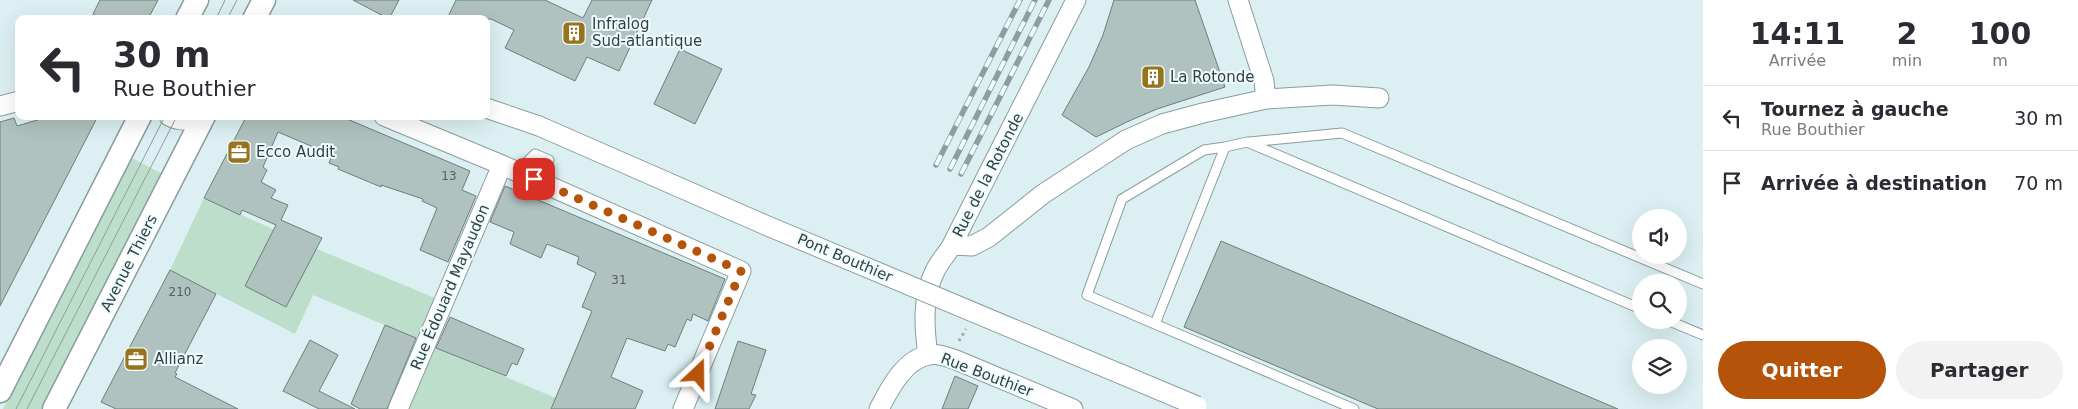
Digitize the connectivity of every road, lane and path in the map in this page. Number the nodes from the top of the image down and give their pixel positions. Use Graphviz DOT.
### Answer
graph roads {
  1 [pos="197,0"];
  2 [pos="264,0"];
  3 [pos="1076,0"];
  4 [pos="1238,0"];
  5 [pos="188,15"];
  6 [pos="256,15"];
  7 [pos="1379,98"];
  8 [pos="1266,99"];
  9 [pos="15,102"];
  10 [pos="0,106"];
  11 [pos="490,109"];
  12 [pos="138,120"];
  13 [pos="175,120"];
  14 [pos="192,120"];
  15 [pos="200,120"];
  16 [pos="394,120"];
  17 [pos="1247,142"];
  18 [pos="1225,147"];
  19 [pos="549,160"];
  20 [pos="510,168"];
  21 [pos="952,245"];
  22 [pos="1703,284"];
  23 [pos="1632,305"];
  24 [pos="1155,324"];
  25 [pos="1687,328"];
  26 [pos="1703,335"];
  27 [pos="928,355"];
  28 [pos="0,391"];
  29 [pos="1200,407"];
  30 [pos="54,409"];
  31 [pos="398,409"];
  32 [pos="683,409"];
  33 [pos="879,409"];
  34 [pos="1073,409"];
  35 [pos="1354,409"];
  1 -- 5 [label="street"];
  2 -- 6 [label="street"];
  3 -- 21 [label="street, Rue de la Rotonde"];
  4 -- 8 [label="street"];
  7 -- 8 [label="street"];
  8 -- 21 [label="street"];
  9 -- 10 [label="street"];
  11 -- 29 [label="street, Pont Bouthier, bridge"];
  12 -- 28 [label="street"];
  13 -- 14 [label="street"];
  15 -- 30 [label="street, Avenue Thiers"];
  16 -- 20 [label="street"];
  17 -- 18 [label="lane"];
  17 -- 22 [label="lane"];
  17 -- 23 [label="lane"];
  18 -- 24 [label="lane"];
  18 -- 24 [label="lane"];
  19 -- 20 [label="lane"];
  20 -- 31 [label="street, Rue Édouard Mayaudon"];
  20 -- 32 [label="street"];
  21 -- 27 [label="street, Rue de la Rotonde"];
  24 -- 35 [label="lane"];
  25 -- 26 [label="lane"];
  27 -- 33 [label="street"];
  27 -- 34 [label="street, Rue Bouthier"];
}
